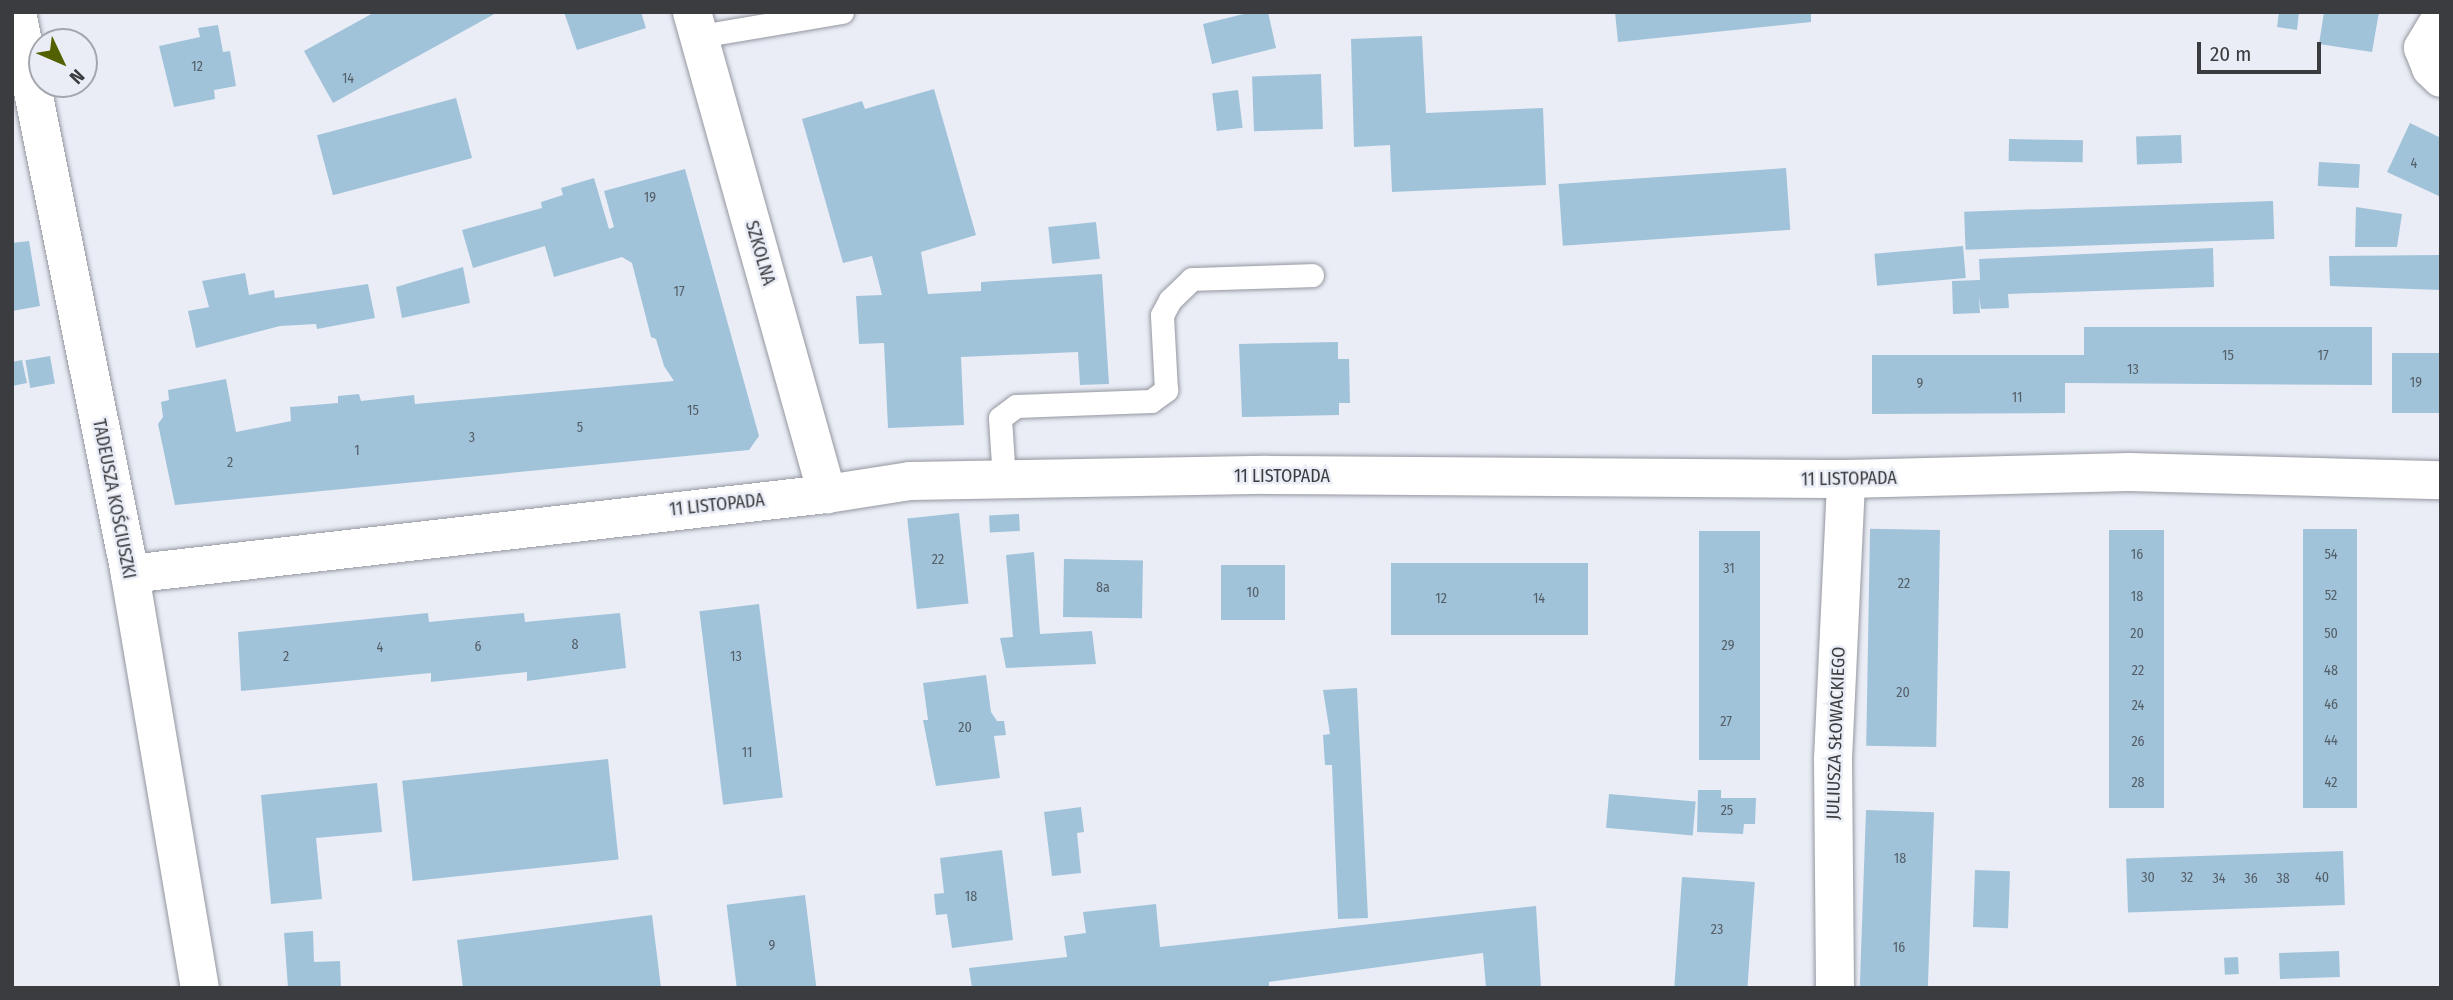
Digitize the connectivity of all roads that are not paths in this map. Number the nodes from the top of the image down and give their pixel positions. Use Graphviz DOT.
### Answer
graph roads {
  1 [pos="842,12"];
  2 [pos="17,13"];
  3 [pos="2441,18"];
  4 [pos="696,24"];
  5 [pos="2441,78"];
  6 [pos="1312,275"];
  7 [pos="1846,479"];
  8 [pos="1004,480"];
  9 [pos="2441,480"];
  10 [pos="827,494"];
  11 [pos="130,574"];
  12 [pos="200,988"];
  13 [pos="1835,988"];
  1 -- 4 [label="lane"];
  2 -- 11 [label="street, TADEUSZA KOŚCIUSZKI"];
  3 -- 5 [label="street"];
  4 -- 10 [label="street, SZKOLNA"];
  6 -- 8 [label="lane"];
  7 -- 8 [label="street, 11 LISTOPADA"];
  7 -- 9 [label="street, 11 LISTOPADA"];
  7 -- 13 [label="street, JULIUSZA SŁOWACKIEGO"];
  8 -- 10 [label="street, 11 LISTOPADA"];
  10 -- 11 [label="street, 11 LISTOPADA"];
  11 -- 12 [label="street, TADEUSZA KOŚCIUSZKI"];
}
